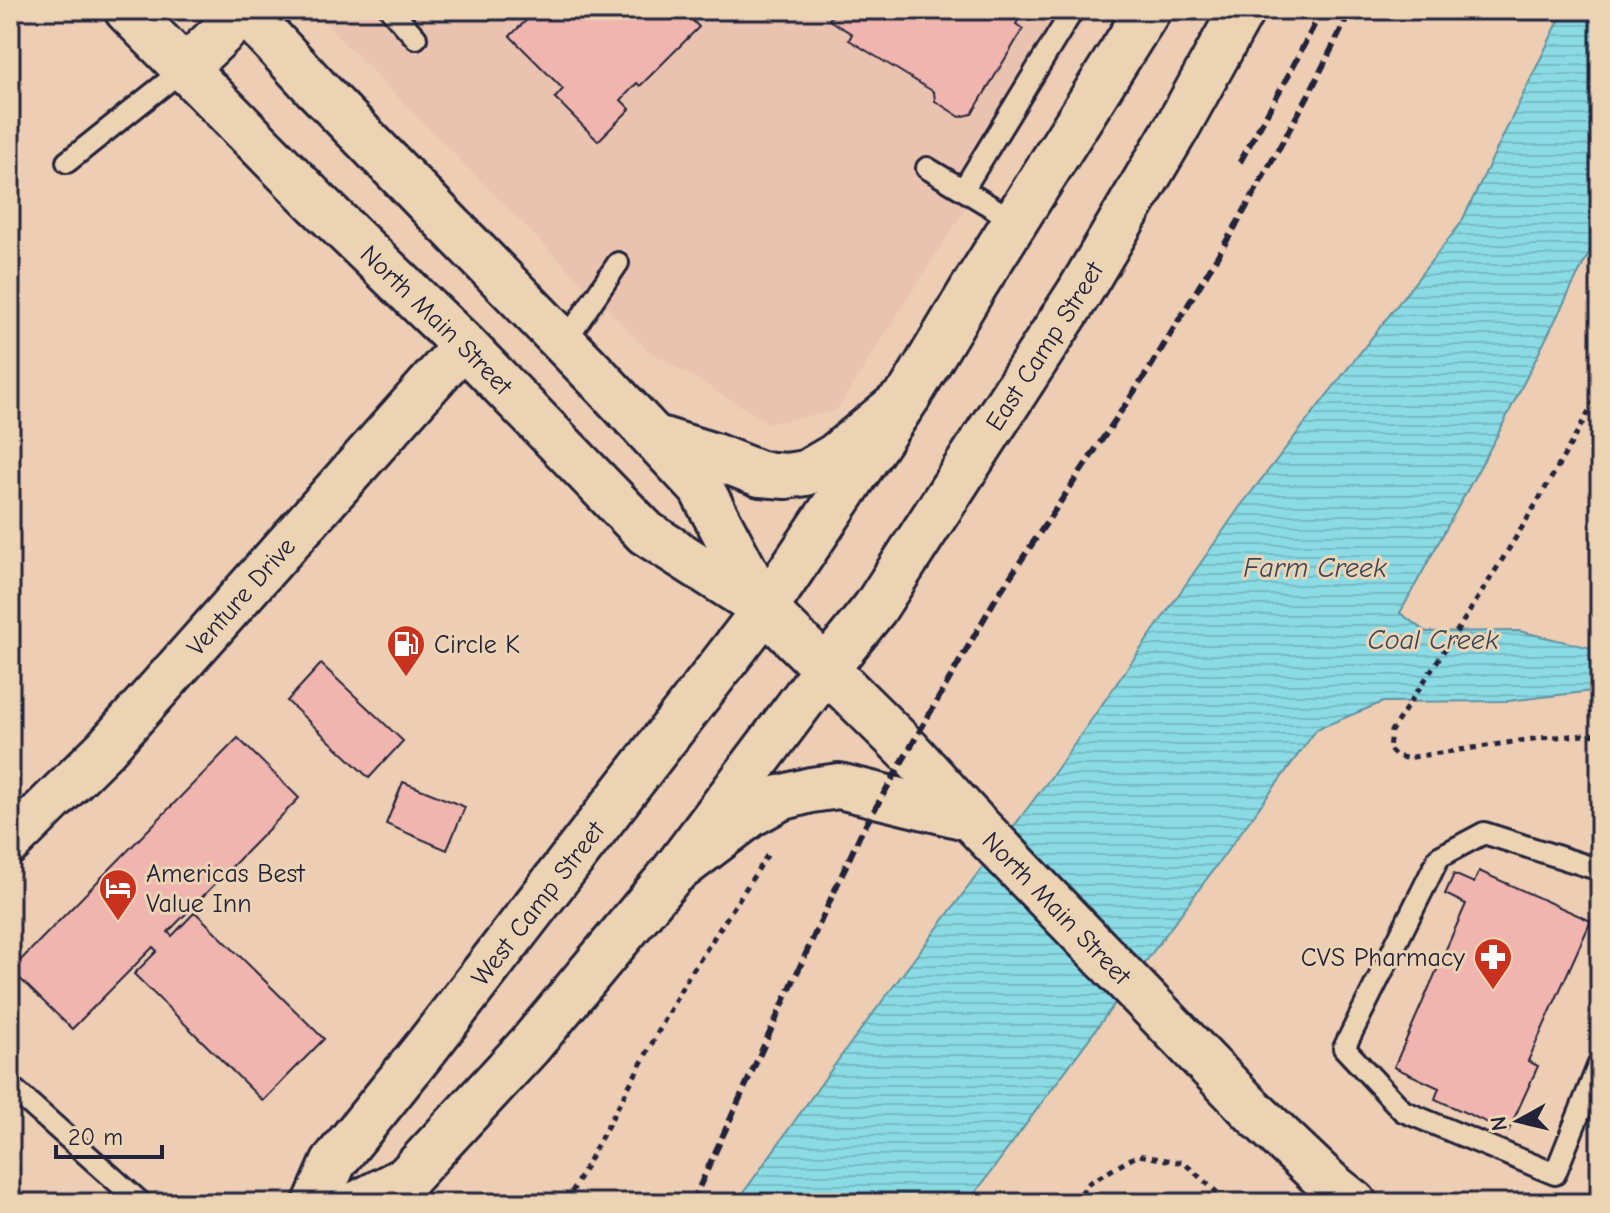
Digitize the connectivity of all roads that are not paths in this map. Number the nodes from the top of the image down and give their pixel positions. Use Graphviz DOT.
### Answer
graph roads {
  1 [pos="127,10"];
  2 [pos="245,10"];
  3 [pos="391,10"];
  4 [pos="1073,10"];
  5 [pos="1148,10"];
  6 [pos="1242,10"];
  7 [pos="416,38"];
  8 [pos="185,68"];
  9 [pos="67,162"];
  10 [pos="927,168"];
  11 [pos="963,190"];
  12 [pos="1015,221"];
  13 [pos="618,263"];
  14 [pos="564,343"];
  15 [pos="464,345"];
  16 [pos="909,395"];
  17 [pos="655,438"];
  18 [pos="765,609"];
  19 [pos="826,669"];
  20 [pos="970,818"];
  21 [pos="10,843"];
  22 [pos="1600,870"];
  23 [pos="672,874"];
  24 [pos="1600,1061"];
  25 [pos="10,1086"];
  26 [pos="1594,1094"];
  27 [pos="141,1203"];
  28 [pos="316,1203"];
  29 [pos="359,1203"];
  30 [pos="1354,1203"];
  1 -- 8 [label="main road, North Main Street"];
  2 -- 8 [label="main road"];
  2 -- 14 [label="main road, North Main Street"];
  3 -- 7 [label="lane"];
  4 -- 11 [label="lane"];
  5 -- 12 [label="main road"];
  6 -- 19 [label="main road, East Camp Street"];
  8 -- 9 [label="lane"];
  8 -- 15 [label="main road, North Main Street"];
  10 -- 11 [label="lane"];
  11 -- 12 [label="lane"];
  12 -- 16 [label="main road"];
  13 -- 14 [label="lane"];
  14 -- 17 [label="main road, North Main Street"];
  15 -- 18 [label="main road, North Main Street"];
  15 -- 21 [label="street, Venture Drive"];
  16 -- 17 [label="main road"];
  16 -- 18 [label="main road"];
  17 -- 18 [label="main road, North Main Street"];
  18 -- 19 [label="main road, North Main Street"];
  18 -- 28 [label="main road, West Camp Street"];
  19 -- 20 [label="main road, North Main Street"];
  19 -- 23 [label="main road"];
  20 -- 23 [label="main road"];
  20 -- 30 [label="main road, North Main Street"];
  22 -- 26 [label="lane"];
  23 -- 29 [label="main road"];
  24 -- 26 [label="lane"];
  25 -- 27 [label="lane"];
}
